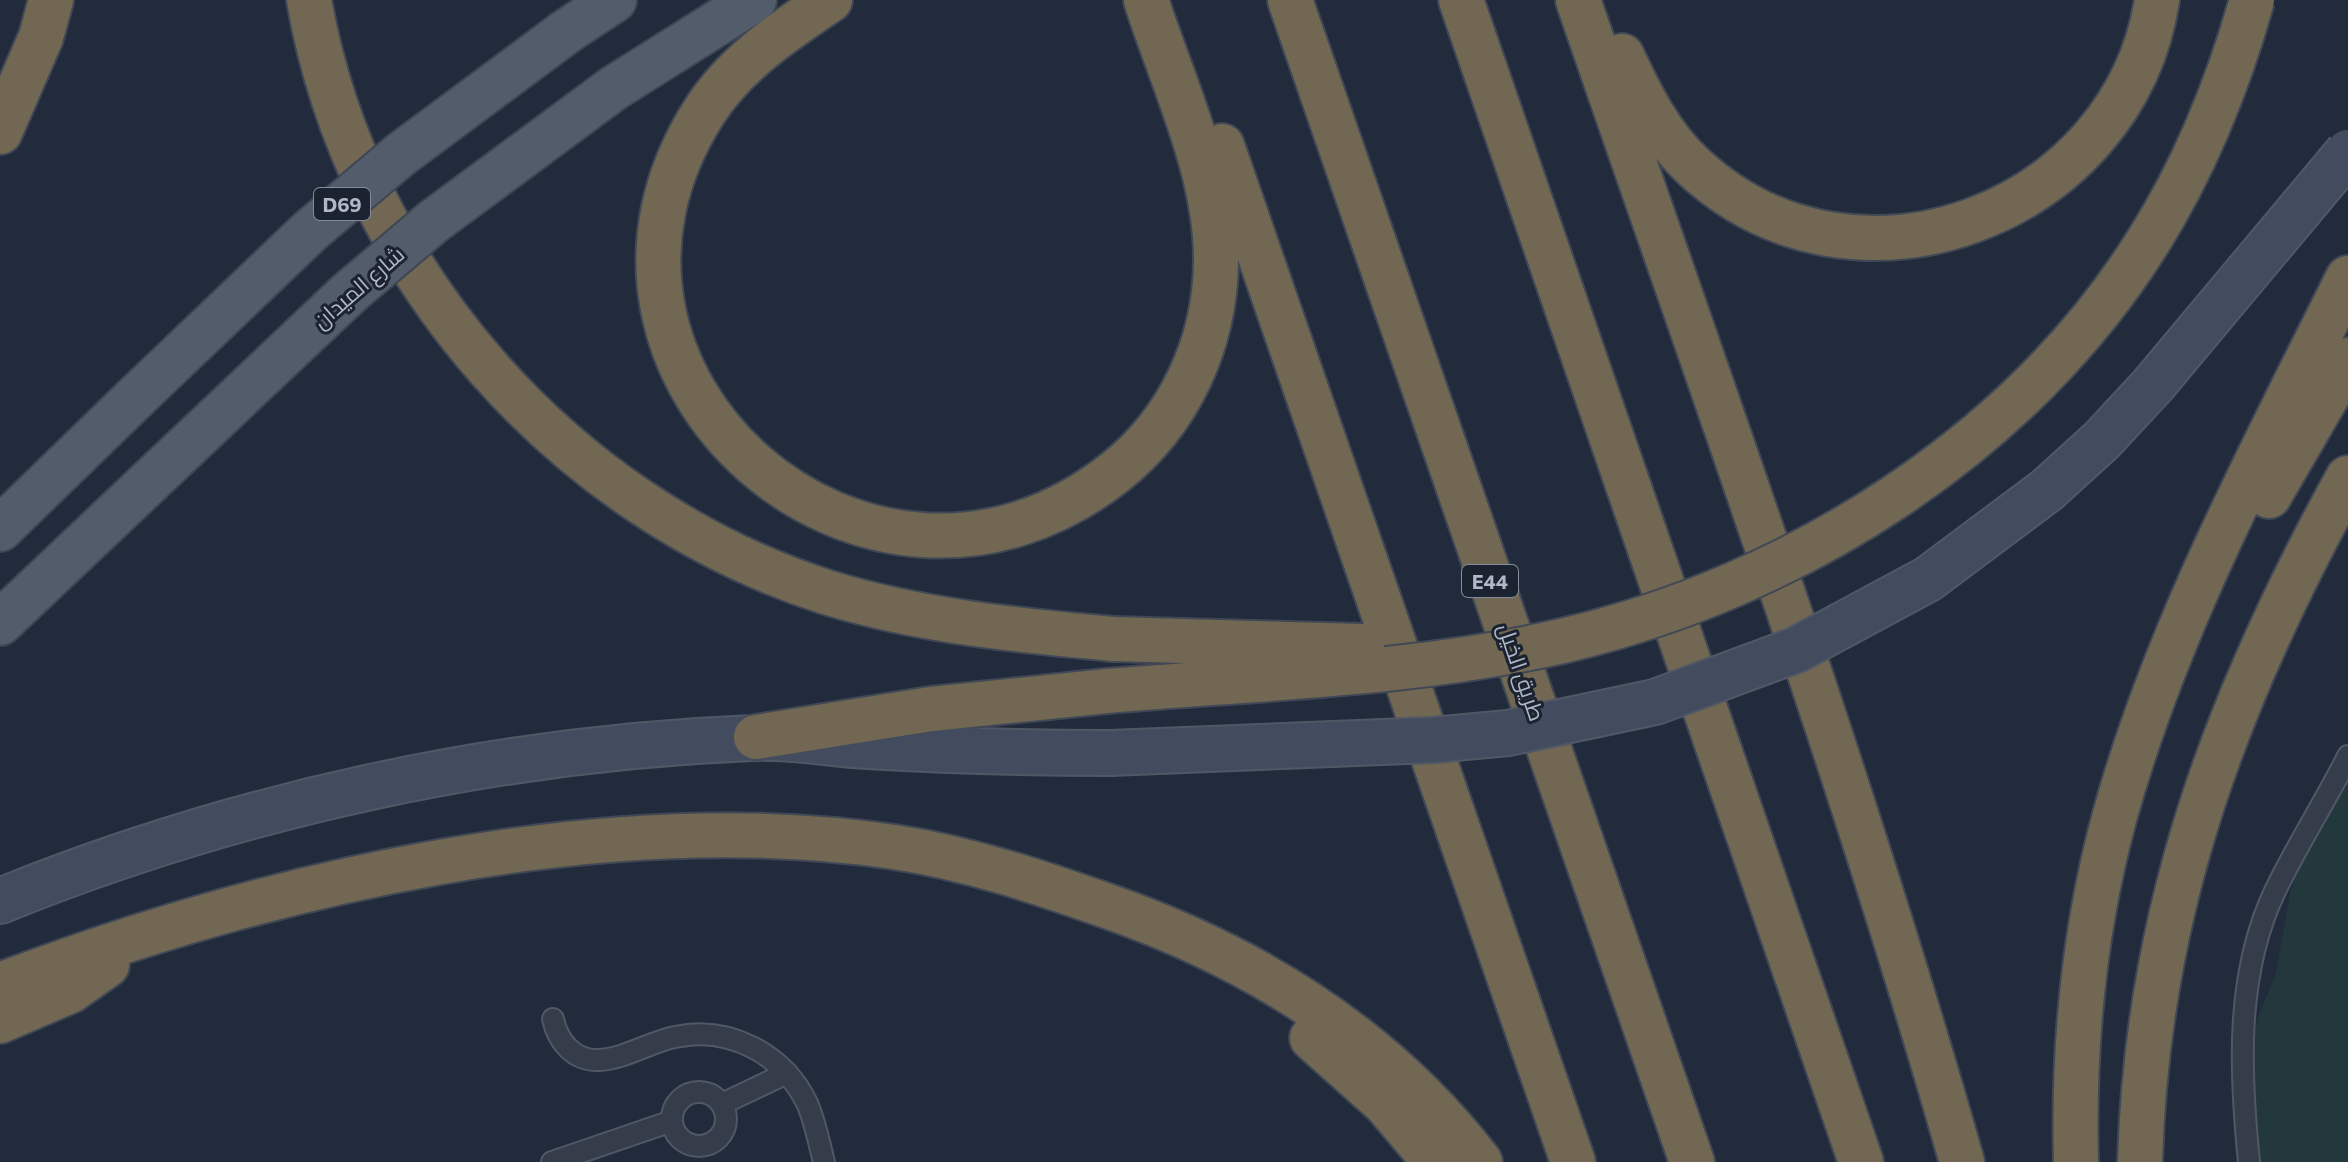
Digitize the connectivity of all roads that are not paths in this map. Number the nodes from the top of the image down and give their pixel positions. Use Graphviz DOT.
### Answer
graph roads {
  1 [pos="33,0"];
  2 [pos="51,0"];
  3 [pos="309,0"];
  4 [pos="614,0"];
  5 [pos="754,0"];
  6 [pos="830,0"];
  7 [pos="1146,0"];
  8 [pos="1172,0"];
  9 [pos="1290,0"];
  10 [pos="1461,0"];
  11 [pos="1578,0"];
  12 [pos="1599,0"];
  13 [pos="2157,0"];
  14 [pos="2252,0"];
  15 [pos="0,61"];
  16 [pos="0,132"];
  17 [pos="2348,152"];
  18 [pos="2348,278"];
  19 [pos="2348,360"];
  20 [pos="2348,478"];
  21 [pos="0,529"];
  22 [pos="0,623"];
  23 [pos="1436,663"];
  24 [pos="2165,669"];
  25 [pos="756,737"];
  26 [pos="2348,756"];
  27 [pos="0,901"];
  28 [pos="1101,904"];
  29 [pos="142,936"];
  30 [pos="0,985"];
  31 [pos="553,1019"];
  32 [pos="0,1021"];
  33 [pos="787,1073"];
  34 [pos="722,1104"];
  35 [pos="672,1121"];
  36 [pos="714,1153"];
  37 [pos="552,1162"];
  38 [pos="824,1162"];
  39 [pos="1435,1162"];
  40 [pos="1480,1162"];
  41 [pos="1573,1162"];
  42 [pos="1692,1162"];
  43 [pos="1861,1162"];
  44 [pos="1962,1162"];
  45 [pos="2076,1162"];
  46 [pos="2140,1162"];
  47 [pos="2249,1162"];
  1 -- 15 [label="highway"];
  2 -- 16 [label="highway"];
  3 -- 23 [label="highway, bridge"];
  4 -- 21 [label="main road, D69, bridge"];
  5 -- 22 [label="main road, شارع الميدان, bridge"];
  6 -- 7 [label="highway"];
  8 -- 41 [label="highway"];
  9 -- 42 [label="highway, طريق الخيل / E44"];
  10 -- 43 [label="highway"];
  11 -- 44 [label="highway"];
  12 -- 13 [label="highway"];
  14 -- 23 [label="highway, bridge"];
  17 -- 25 [label="main road, bridge"];
  18 -- 24 [label="highway"];
  19 -- 24 [label="highway"];
  20 -- 46 [label="highway"];
  23 -- 25 [label="highway, bridge"];
  24 -- 45 [label="highway"];
  25 -- 27 [label="main road"];
  26 -- 47 [label="lane"];
  28 -- 29 [label="highway"];
  28 -- 39 [label="highway"];
  28 -- 40 [label="highway"];
  29 -- 30 [label="highway"];
  29 -- 32 [label="highway"];
  31 -- 33 [label="lane"];
  33 -- 34 [label="lane"];
  33 -- 38 [label="lane"];
  34 -- 35 [label="lane"];
  34 -- 36 [label="lane"];
  35 -- 36 [label="lane"];
  35 -- 37 [label="lane"];
}
